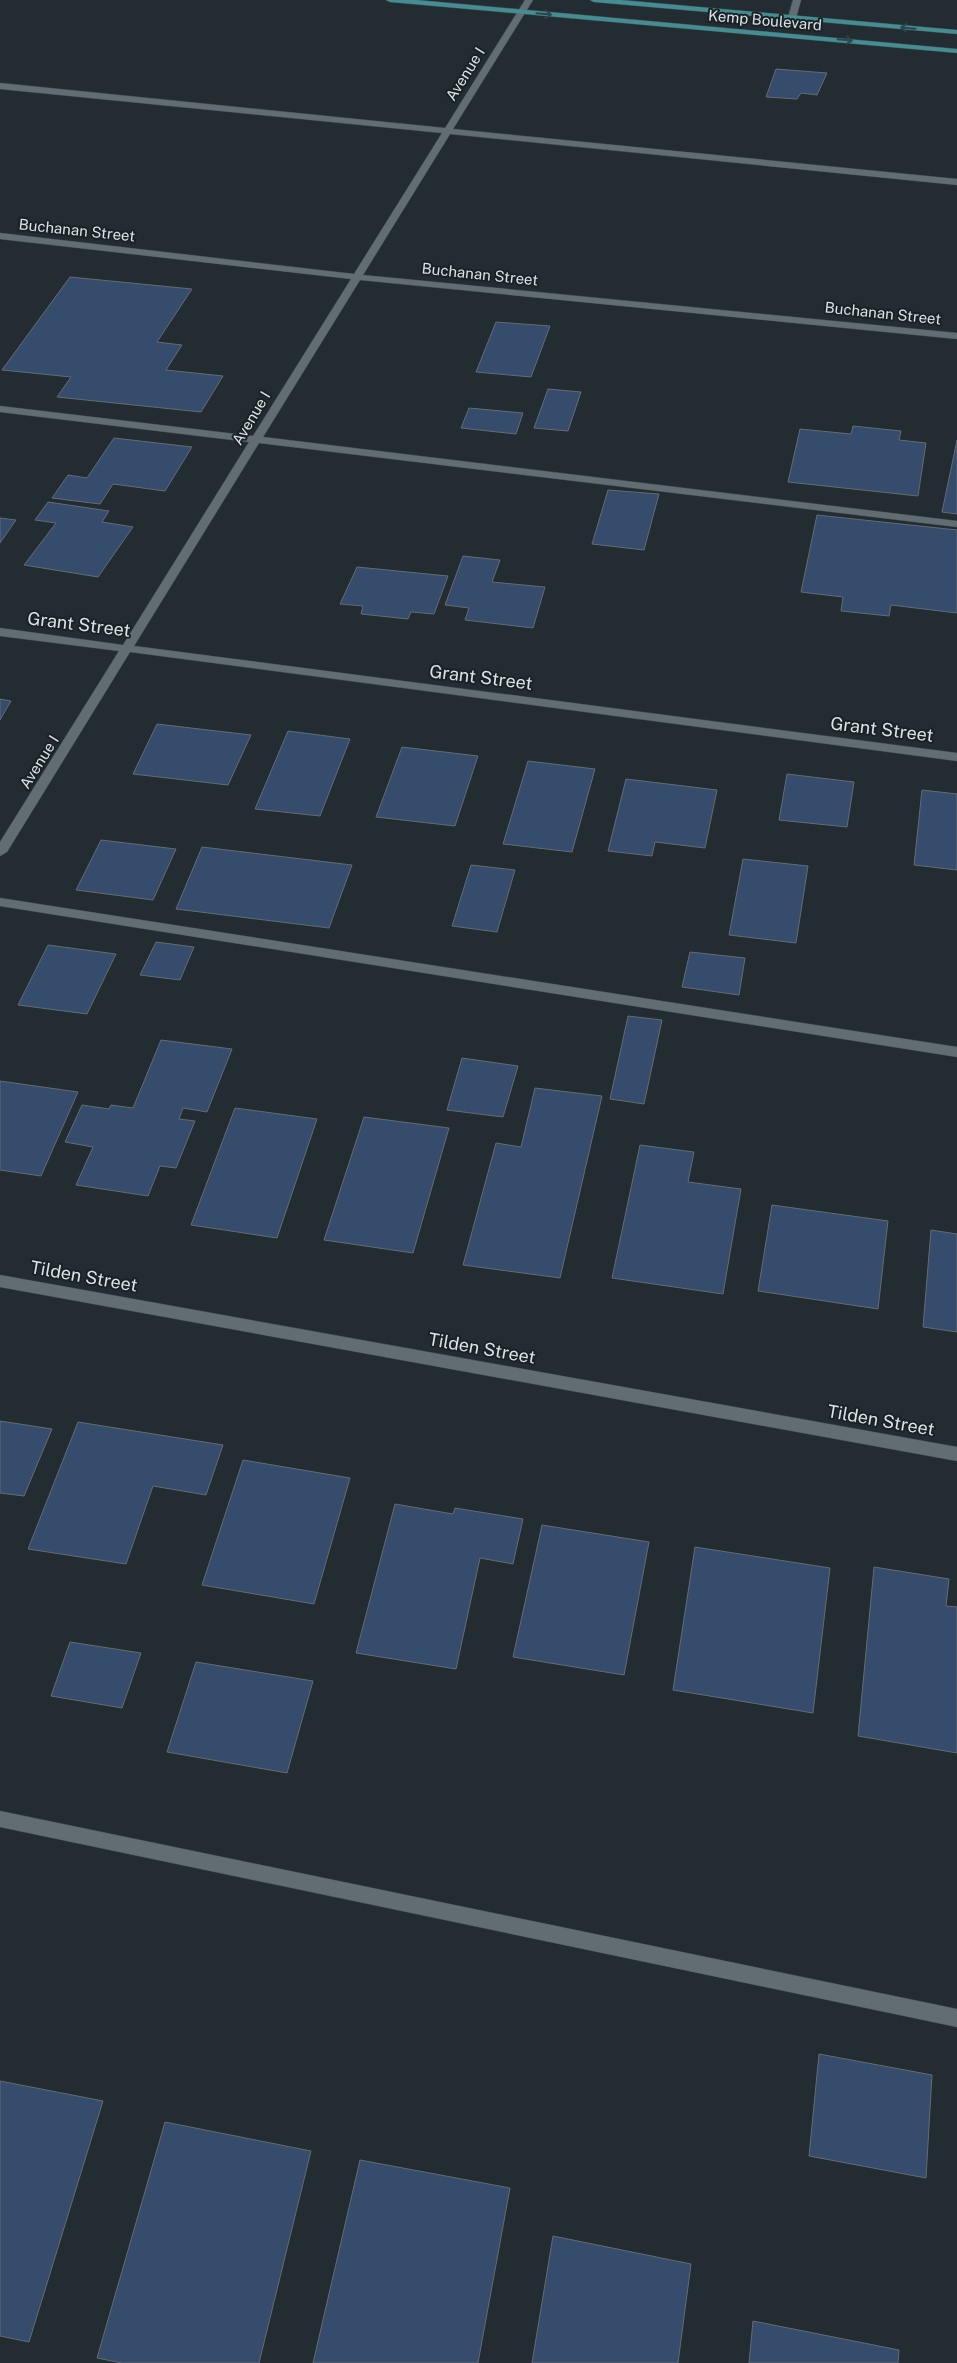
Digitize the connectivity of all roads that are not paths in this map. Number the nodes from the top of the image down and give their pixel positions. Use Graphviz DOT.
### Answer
graph roads {
  1 [pos="390,0"];
  2 [pos="528,0"];
  3 [pos="594,0"];
  4 [pos="797,0"];
  5 [pos="522,12"];
  6 [pos="792,18"];
  7 [pos="957,32"];
  8 [pos="957,50"];
  9 [pos="0,86"];
  10 [pos="447,130"];
  11 [pos="957,182"];
  12 [pos="0,236"];
  13 [pos="355,276"];
  14 [pos="957,336"];
  15 [pos="0,409"];
  16 [pos="256,440"];
  17 [pos="957,524"];
  18 [pos="0,632"];
  19 [pos="128,648"];
  20 [pos="957,756"];
  21 [pos="0,852"];
  22 [pos="0,902"];
  23 [pos="957,1052"];
  24 [pos="0,1281"];
  25 [pos="957,1454"];
  26 [pos="0,1819"];
  27 [pos="957,2018"];
  1 -- 5 [label="main road, Kemp Boulevard"];
  2 -- 5 [label="street, Avenue I"];
  3 -- 6 [label="main road, Kemp Boulevard"];
  4 -- 6 [label="street"];
  5 -- 8 [label="main road, Kemp Boulevard, one-way"];
  5 -- 10 [label="street, Avenue I"];
  7 -- 6 [label="main road, Kemp Boulevard, one-way"];
  9 -- 10 [label="street"];
  10 -- 11 [label="street"];
  10 -- 13 [label="street, Avenue I"];
  12 -- 13 [label="street, Buchanan Street"];
  13 -- 14 [label="street, Buchanan Street"];
  13 -- 16 [label="street, Avenue I"];
  15 -- 16 [label="street"];
  16 -- 17 [label="street"];
  16 -- 19 [label="street, Avenue I"];
  18 -- 19 [label="street, Grant Street"];
  19 -- 20 [label="street, Grant Street"];
  19 -- 21 [label="street, Avenue I"];
  22 -- 23 [label="street"];
  24 -- 25 [label="street, Tilden Street"];
  26 -- 27 [label="street"];
}
